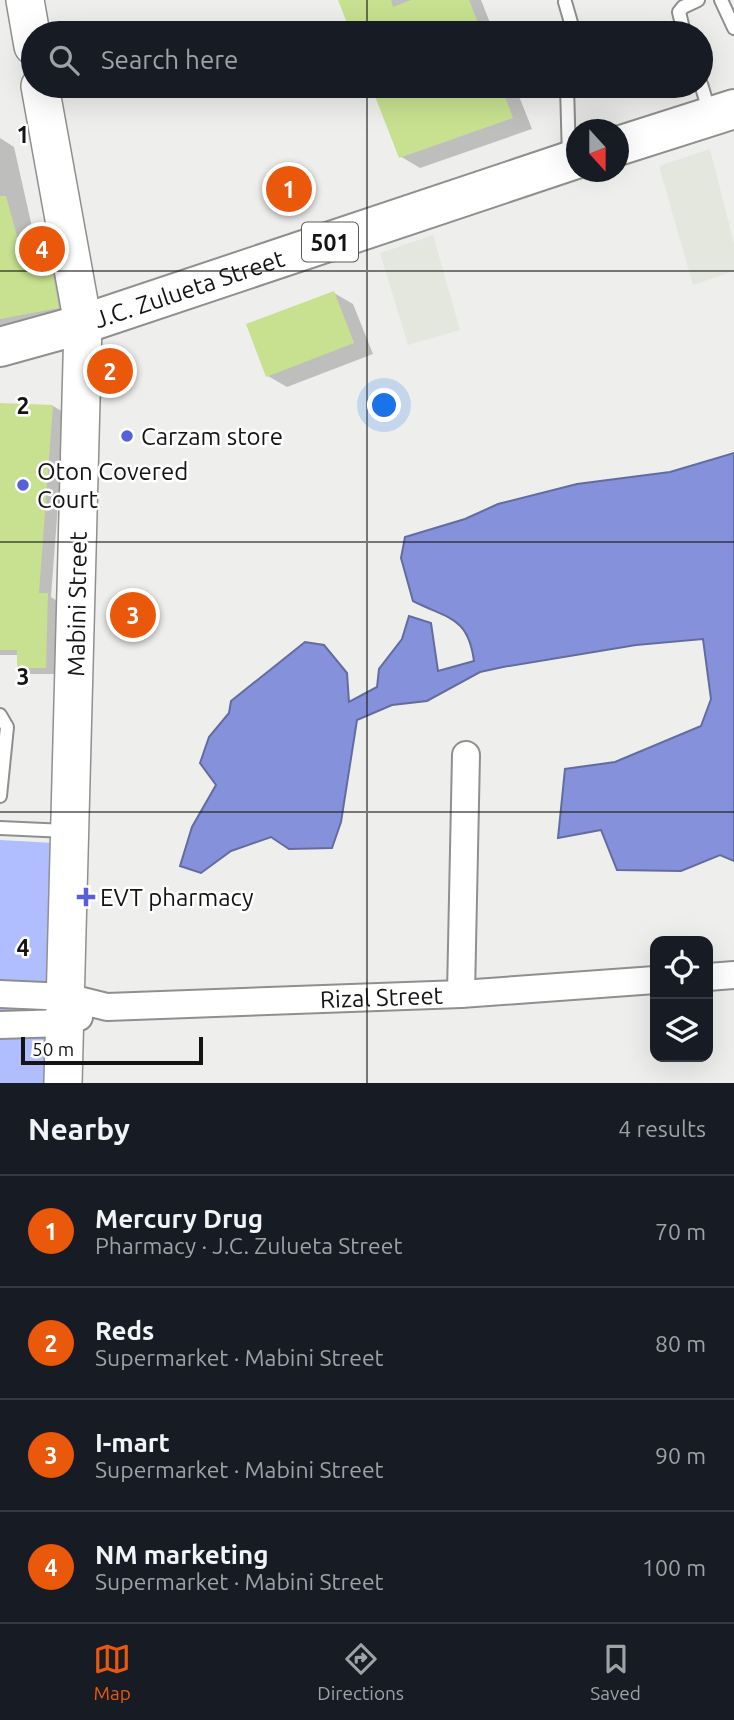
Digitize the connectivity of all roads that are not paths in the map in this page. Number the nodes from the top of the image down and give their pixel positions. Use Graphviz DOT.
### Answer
graph roads {
  1 [pos="698,0"];
  2 [pos="722,0"];
  3 [pos="30,1"];
  4 [pos="565,2"];
  5 [pos="31,21"];
  6 [pos="571,21"];
  7 [pos="681,21"];
  8 [pos="734,28"];
  9 [pos="42,98"];
  10 [pos="568,98"];
  11 [pos="715,103"];
  12 [pos="570,119"];
  13 [pos="629,141"];
  14 [pos="566,162"];
  15 [pos="83,324"];
  16 [pos="0,346"];
  17 [pos="0,715"];
  18 [pos="466,755"];
  19 [pos="0,796"];
  20 [pos="0,828"];
  21 [pos="72,832"];
  22 [pos="734,975"];
  23 [pos="713,977"];
  24 [pos="650,980"];
  25 [pos="461,994"];
  26 [pos="0,995"];
  27 [pos="66,1010"];
  28 [pos="0,1025"];
  29 [pos="63,1083"];
  1 -- 7 [label="lane"];
  2 -- 8 [label="lane"];
  3 -- 5 [label="street"];
  4 -- 6 [label="lane"];
  9 -- 15 [label="street, Mabini Street"];
  10 -- 12 [label="lane"];
  11 -- 13 [label="main road"];
  14 -- 15 [label="main road, J.C. Zulueta Street / 501"];
  15 -- 16 [label="main road, J.C. Zulueta Street / 501"];
  15 -- 21 [label="street, Mabini Street"];
  17 -- 19 [label="lane"];
  18 -- 25 [label="street"];
  20 -- 21 [label="lane"];
  21 -- 27 [label="street, Mabini Street"];
  22 -- 23 [label="street"];
  24 -- 25 [label="street, Rizal Street"];
  25 -- 27 [label="street, Rizal Street"];
  26 -- 27 [label="street, Rizal Street"];
  27 -- 28 [label="street, Rizal Street"];
  27 -- 29 [label="street, Mabini Street"];
}
